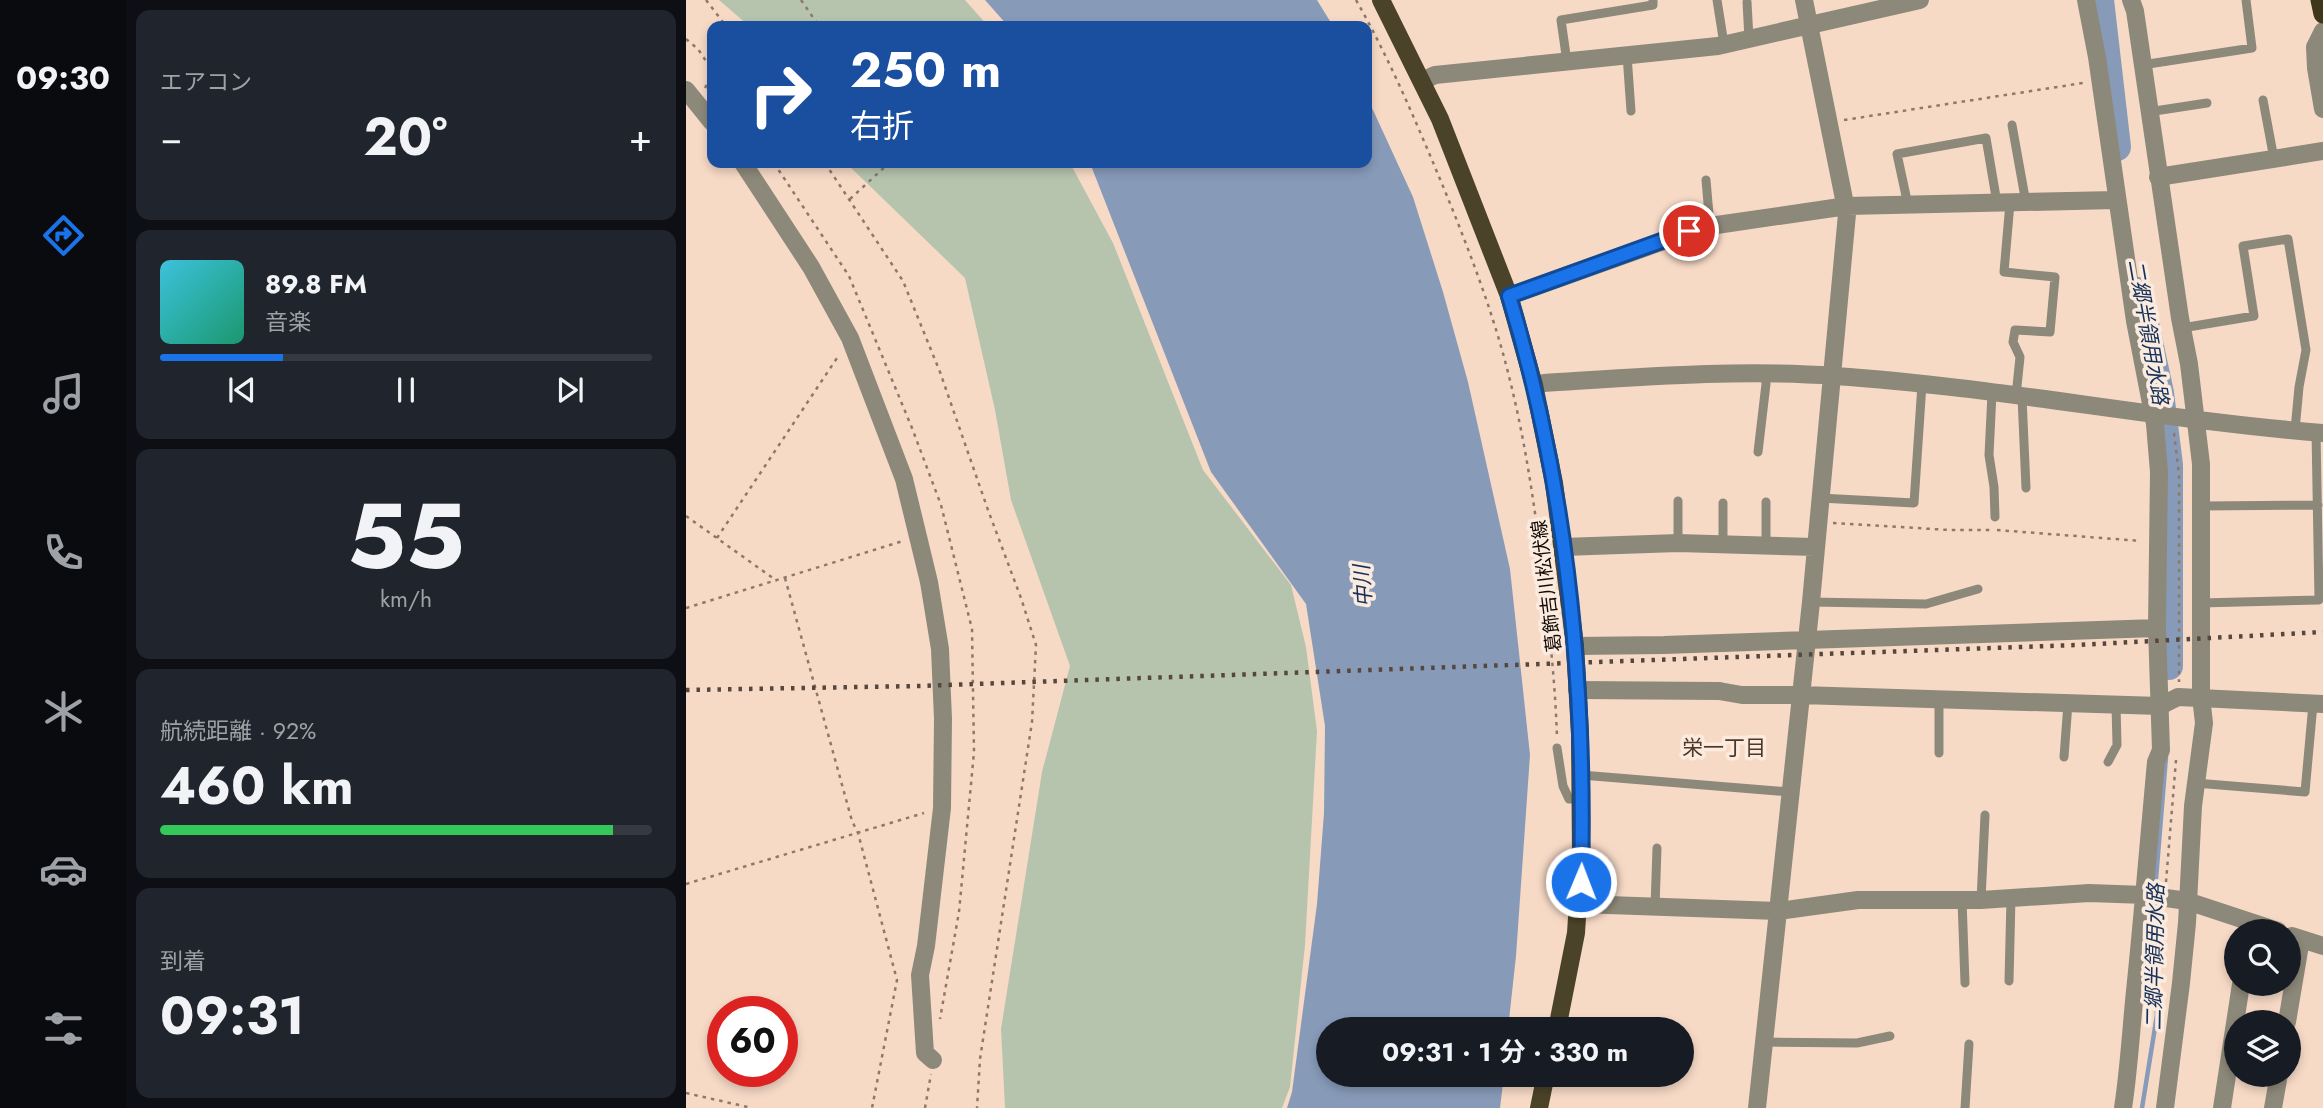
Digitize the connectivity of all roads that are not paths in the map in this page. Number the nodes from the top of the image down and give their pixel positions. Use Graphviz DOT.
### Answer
graph roads {
  1 [pos="1381,0"];
  2 [pos="1653,0"];
  3 [pos="1717,0"];
  4 [pos="1804,0"];
  5 [pos="1920,0"];
  6 [pos="2086,0"];
  7 [pos="2131,0"];
  8 [pos="2246,0"];
  9 [pos="2320,0"];
  10 [pos="1746,2"];
  11 [pos="2323,14"];
  12 [pos="1809,24"];
  13 [pos="2323,31"];
  14 [pos="1749,38"];
  15 [pos="1724,44"];
  16 [pos="1627,55"];
  17 [pos="1567,62"];
  18 [pos="2141,65"];
  19 [pos="1422,81"];
  20 [pos="686,90"];
  21 [pos="2263,100"];
  22 [pos="2207,103"];
  23 [pos="2323,109"];
  24 [pos="1631,111"];
  25 [pos="2148,112"];
  26 [pos="707,116"];
  27 [pos="2012,125"];
  28 [pos="2323,151"];
  29 [pos="2274,159"];
  30 [pos="746,168"];
  31 [pos="2158,177"];
  32 [pos="1706,180"];
  33 [pos="2116,201"];
  34 [pos="2011,203"];
  35 [pos="1908,205"];
  36 [pos="1847,206"];
  37 [pos="1710,226"];
  38 [pos="1509,296"];
  39 [pos="2181,328"];
  40 [pos="1765,374"];
  41 [pos="1832,376"];
  42 [pos="1922,384"];
  43 [pos="1534,385"];
  44 [pos="1992,393"];
  45 [pos="2019,396"];
  46 [pos="2153,413"];
  47 [pos="2184,420"];
  48 [pos="2295,430"];
  49 [pos="2319,432"];
  50 [pos="1758,452"];
  51 [pos="2026,488"];
  52 [pos="1820,498"];
  53 [pos="1678,501"];
  54 [pos="1766,502"];
  55 [pos="1723,503"];
  56 [pos="2318,505"];
  57 [pos="2202,506"];
  58 [pos="1995,517"];
  59 [pos="1678,543"];
  60 [pos="1723,543"];
  61 [pos="1766,545"];
  62 [pos="1563,547"];
  63 [pos="1815,547"];
  64 [pos="1978,589"];
  65 [pos="1811,602"];
  66 [pos="2201,603"];
  67 [pos="2157,628"];
  68 [pos="1807,640"];
  69 [pos="1575,646"];
  70 [pos="1577,690"];
  71 [pos="1800,695"];
  72 [pos="2201,697"];
  73 [pos="1940,699"];
  74 [pos="2068,703"];
  75 [pos="2318,704"];
  76 [pos="2116,705"];
  77 [pos="2160,706"];
  78 [pos="1557,748"];
  79 [pos="1939,753"];
  80 [pos="2064,757"];
  81 [pos="2108,762"];
  82 [pos="1581,775"];
  83 [pos="2195,783"];
  84 [pos="1790,792"];
  85 [pos="1581,799"];
  86 [pos="1985,815"];
  87 [pos="1657,848"];
  88 [pos="2145,895"];
  89 [pos="2011,898"];
  90 [pos="1962,900"];
  91 [pos="1981,900"];
  92 [pos="2187,901"];
  93 [pos="1580,904"];
  94 [pos="1655,907"];
  95 [pos="1778,911"];
  96 [pos="2232,919"];
  97 [pos="2301,939"];
  98 [pos="2323,946"];
  99 [pos="2009,981"];
  100 [pos="1965,983"];
  101 [pos="2239,996"];
  102 [pos="1558,1017"];
  103 [pos="1890,1035"];
  104 [pos="1763,1042"];
  105 [pos="1969,1044"];
  106 [pos="933,1060"];
  107 [pos="1543,1087"];
  108 [pos="2277,1087"];
  109 [pos="1539,1108"];
  110 [pos="1757,1108"];
  111 [pos="1965,1108"];
  112 [pos="2123,1108"];
  113 [pos="2165,1108"];
  114 [pos="2222,1108"];
  115 [pos="2273,1108"];
  1 -- 19 [label="main road, 葛飾吉川松伏線"];
  2 -- 17 [label="lane"];
  3 -- 15 [label="lane"];
  4 -- 12 [label="street"];
  5 -- 12 [label="street"];
  6 -- 33 [label="street"];
  7 -- 18 [label="street"];
  8 -- 18 [label="lane"];
  9 -- 11 [label="highway"];
  10 -- 14 [label="lane"];
  12 -- 14 [label="street"];
  12 -- 36 [label="street"];
  13 -- 23 [label="street"];
  14 -- 15 [label="street"];
  15 -- 16 [label="street"];
  16 -- 17 [label="street"];
  16 -- 24 [label="lane"];
  17 -- 19 [label="street"];
  18 -- 25 [label="street"];
  19 -- 38 [label="main road, 葛飾吉川松伏線"];
  20 -- 26 [label="street"];
  21 -- 29 [label="lane"];
  22 -- 25 [label="lane"];
  25 -- 31 [label="street"];
  27 -- 34 [label="lane"];
  28 -- 29 [label="street"];
  29 -- 31 [label="street"];
  30 -- 106 [label="street"];
  31 -- 39 [label="street"];
  32 -- 37 [label="lane"];
  33 -- 34 [label="street"];
  33 -- 46 [label="street"];
  34 -- 35 [label="street"];
  34 -- 35 [label="lane"];
  34 -- 45 [label="lane"];
  35 -- 36 [label="street"];
  36 -- 37 [label="street"];
  36 -- 41 [label="street"];
  37 -- 38 [label="street"];
  38 -- 43 [label="main road, 葛飾吉川松伏線"];
  39 -- 47 [label="street"];
  39 -- 48 [label="lane"];
  40 -- 41 [label="street"];
  40 -- 43 [label="street"];
  40 -- 50 [label="lane"];
  41 -- 42 [label="street"];
  41 -- 52 [label="street"];
  42 -- 44 [label="street"];
  42 -- 52 [label="lane"];
  43 -- 62 [label="main road, 葛飾吉川松伏線"];
  44 -- 45 [label="street"];
  44 -- 58 [label="lane"];
  45 -- 46 [label="street"];
  45 -- 51 [label="lane"];
  46 -- 47 [label="street"];
  46 -- 67 [label="street"];
  47 -- 48 [label="street"];
  47 -- 57 [label="street"];
  48 -- 49 [label="street"];
  49 -- 56 [label="lane"];
  52 -- 63 [label="street"];
  53 -- 59 [label="lane"];
  54 -- 61 [label="lane"];
  55 -- 60 [label="lane"];
  56 -- 57 [label="lane"];
  56 -- 66 [label="lane"];
  57 -- 66 [label="street"];
  59 -- 60 [label="street"];
  59 -- 62 [label="street"];
  60 -- 61 [label="street"];
  61 -- 63 [label="street"];
  62 -- 69 [label="main road, 葛飾吉川松伏線"];
  63 -- 65 [label="street"];
  64 -- 65 [label="lane"];
  65 -- 68 [label="street"];
  66 -- 72 [label="street"];
  67 -- 68 [label="street"];
  67 -- 77 [label="street"];
  68 -- 69 [label="street"];
  68 -- 71 [label="street"];
  69 -- 70 [label="main road, 葛飾吉川松伏線"];
  70 -- 71 [label="street"];
  70 -- 82 [label="main road, 葛飾吉川松伏線"];
  71 -- 73 [label="street"];
  71 -- 84 [label="street"];
  72 -- 75 [label="street"];
  72 -- 77 [label="street"];
  72 -- 83 [label="street"];
  73 -- 74 [label="street"];
  73 -- 79 [label="lane"];
  74 -- 76 [label="street"];
  74 -- 80 [label="lane"];
  75 -- 83 [label="lane"];
  76 -- 77 [label="street"];
  76 -- 81 [label="lane"];
  77 -- 88 [label="street"];
  78 -- 85 [label="lane"];
  82 -- 84 [label="lane"];
  82 -- 85 [label="main road, 葛飾吉川松伏線"];
  83 -- 92 [label="street"];
  84 -- 95 [label="street"];
  85 -- 93 [label="main road, 葛飾吉川松伏線"];
  86 -- 91 [label="lane"];
  87 -- 94 [label="lane"];
  88 -- 89 [label="street"];
  88 -- 92 [label="street, bridge"];
  88 -- 112 [label="street"];
  89 -- 91 [label="street"];
  89 -- 99 [label="lane"];
  90 -- 91 [label="street"];
  90 -- 95 [label="street"];
  90 -- 100 [label="lane"];
  92 -- 96 [label="street"];
  92 -- 113 [label="street"];
  93 -- 94 [label="street"];
  93 -- 102 [label="main road, 葛飾吉川松伏線"];
  94 -- 95 [label="street"];
  95 -- 104 [label="street"];
  97 -- 98 [label="street"];
  101 -- 114 [label="street"];
  103 -- 104 [label="lane"];
  104 -- 110 [label="street"];
  105 -- 111 [label="lane"];
  107 -- 109 [label="main road"];
  108 -- 115 [label="street"];
}
